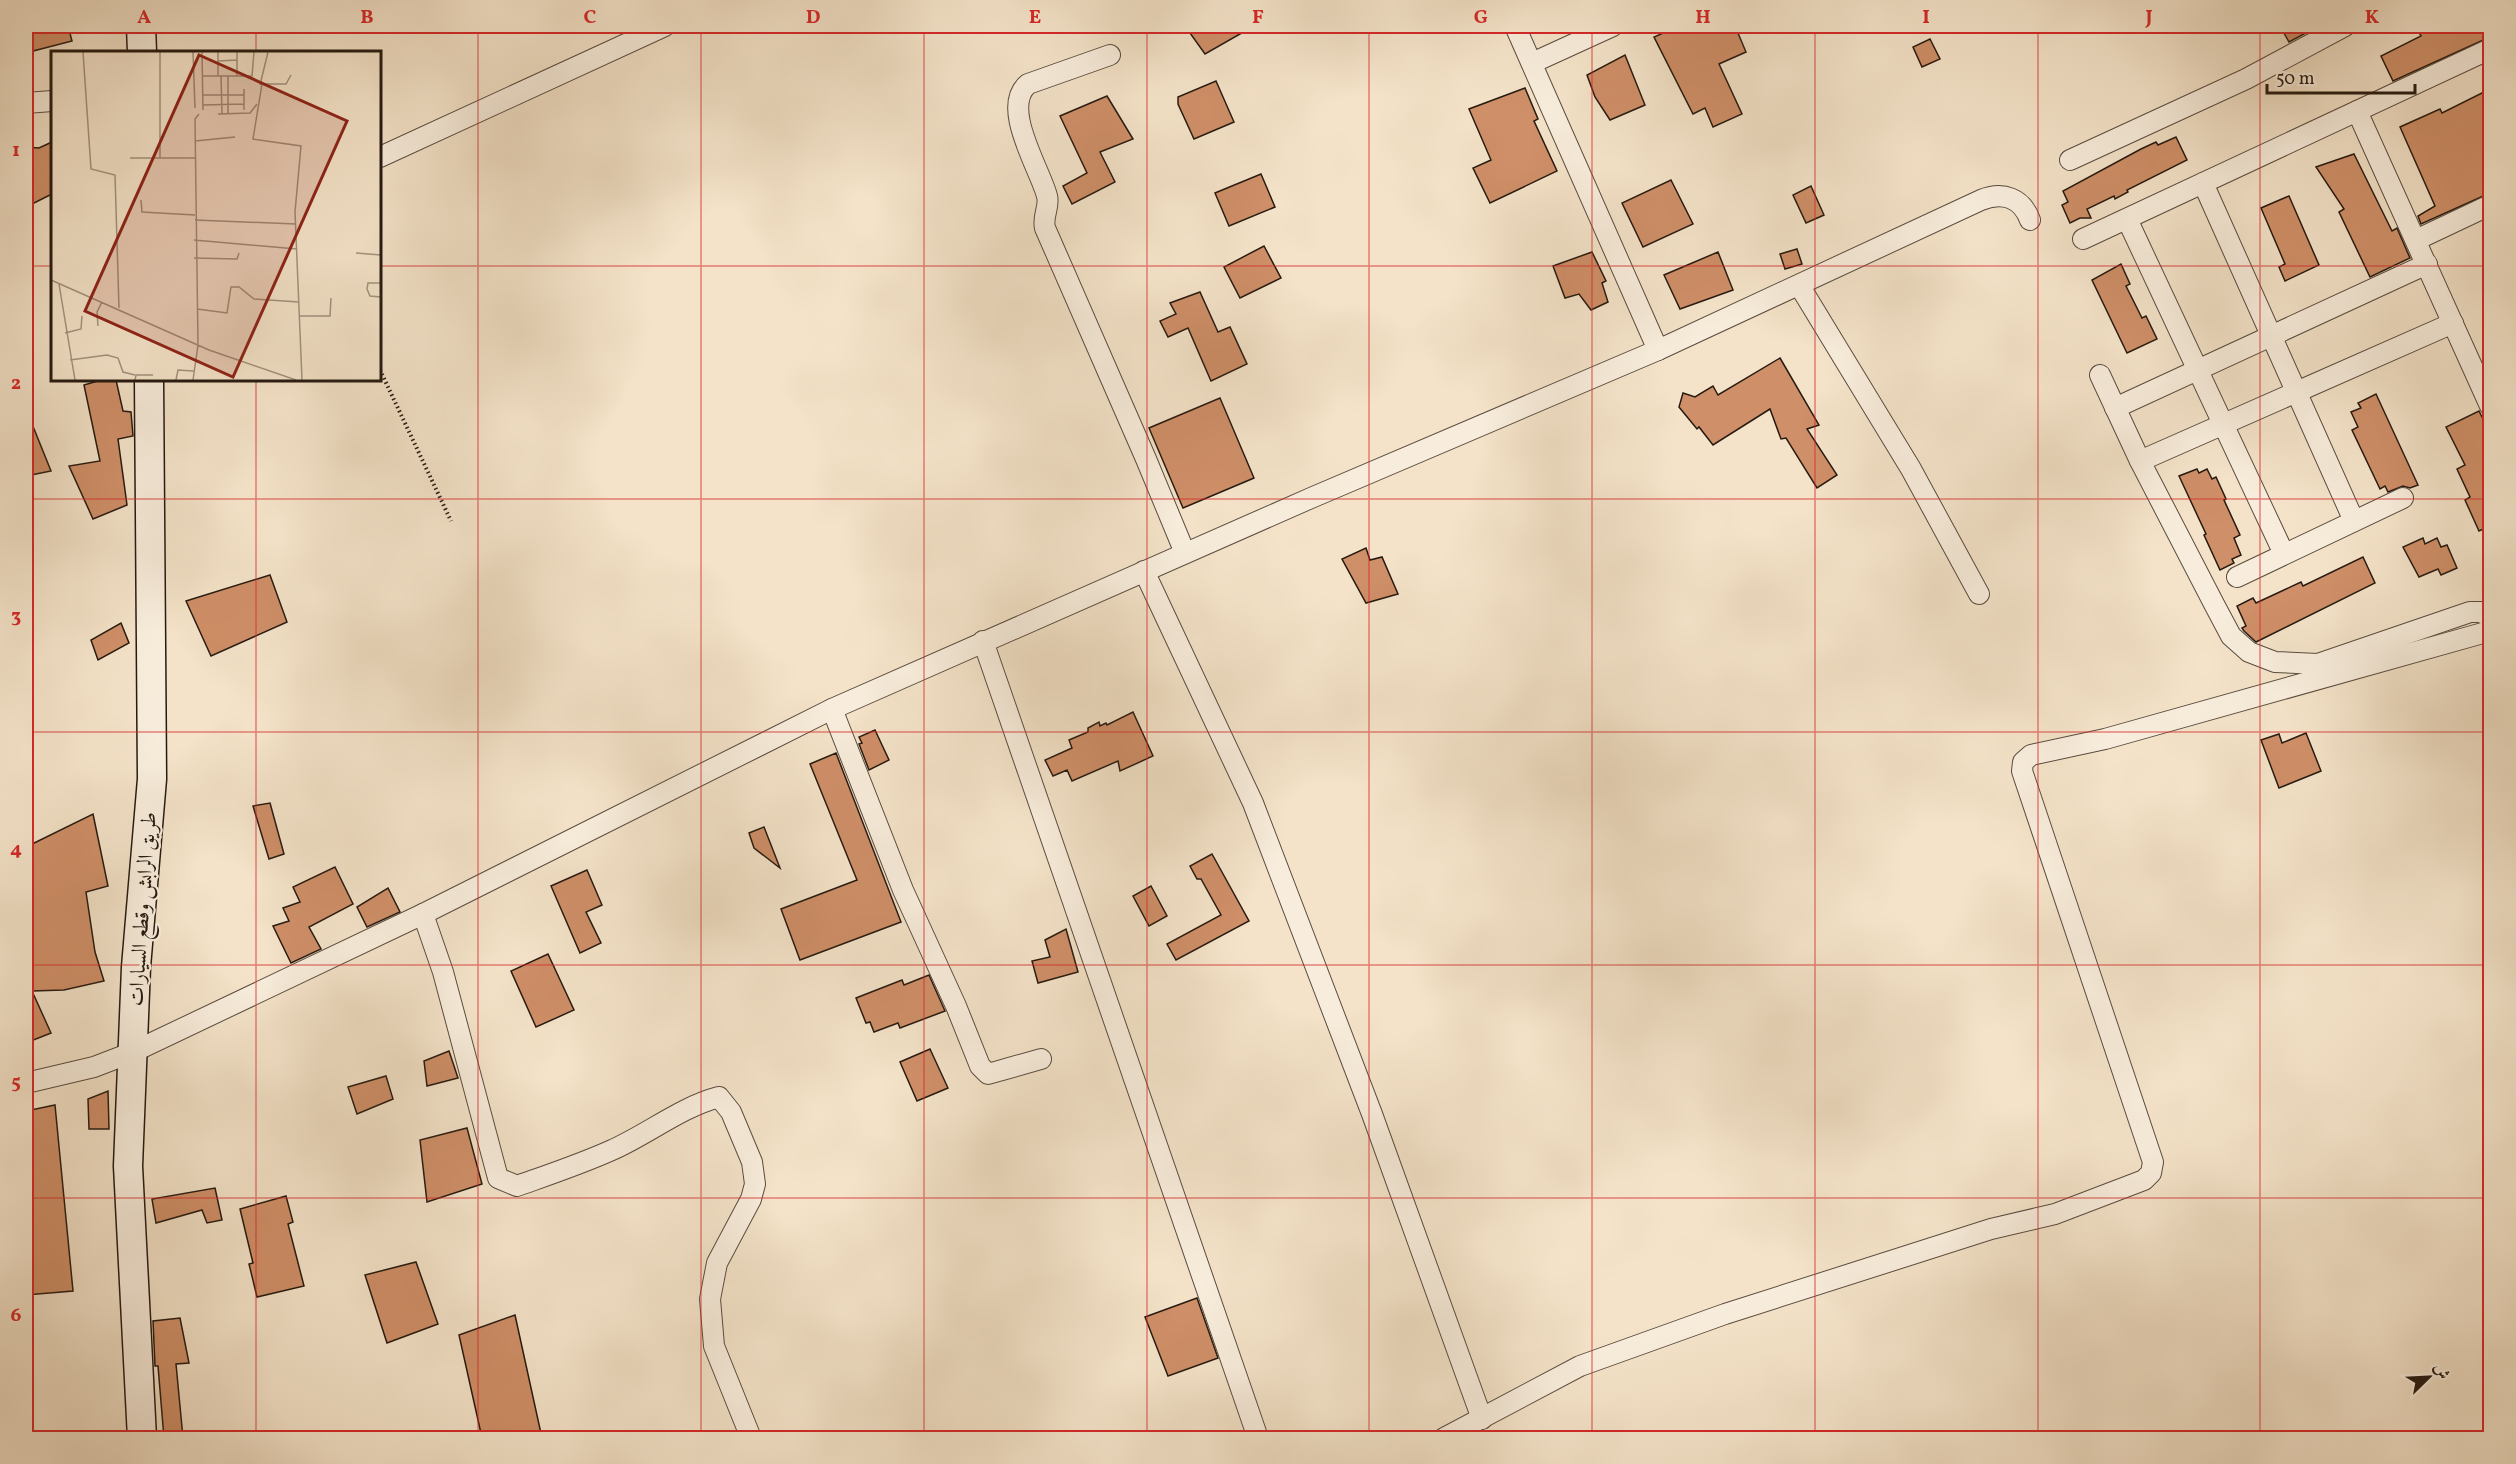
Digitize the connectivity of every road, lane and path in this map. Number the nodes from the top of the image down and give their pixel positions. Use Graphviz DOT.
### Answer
graph roads {
  1 [pos="141,26"];
  2 [pos="665,26"];
  3 [pos="1515,26"];
  4 [pos="1613,26"];
  5 [pos="2345,26"];
  6 [pos="2490,49"];
  7 [pos="142,51"];
  8 [pos="1110,55"];
  9 [pos="1532,63"];
  10 [pos="51,101"];
  11 [pos="26,103"];
  12 [pos="2357,111"];
  13 [pos="381,158"];
  14 [pos="2070,160"];
  15 [pos="2203,183"];
  16 [pos="2490,205"];
  17 [pos="2127,219"];
  18 [pos="2030,220"];
  19 [pos="2083,239"];
  20 [pos="2416,240"];
  21 [pos="2427,264"];
  22 [pos="1799,285"];
  23 [pos="2453,322"];
  24 [pos="2271,336"];
  25 [pos="1658,350"];
  26 [pos="2198,370"];
  27 [pos="381,372"];
  28 [pos="2100,375"];
  29 [pos="149,381"];
  30 [pos="2296,392"];
  31 [pos="2489,399"];
  32 [pos="2115,408"];
  33 [pos="2223,424"];
  34 [pos="2140,461"];
  35 [pos="2403,498"];
  36 [pos="451,520"];
  37 [pos="2354,521"];
  38 [pos="1185,553"];
  39 [pos="2284,554"];
  40 [pos="1144,571"];
  41 [pos="2237,577"];
  42 [pos="1979,594"];
  43 [pos="2490,617"];
  44 [pos="2490,632"];
  45 [pos="983,641"];
  46 [pos="832,709"];
  47 [pos="423,914"];
  48 [pos="133,1052"];
  49 [pos="1041,1059"];
  50 [pos="26,1083"];
  51 [pos="1482,1419"];
  52 [pos="142,1438"];
  53 [pos="751,1438"];
  54 [pos="1258,1438"];
  55 [pos="1444,1438"];
  1 -- 7 [label="main road"];
  2 -- 13 [label="street"];
  3 -- 9 [label="street"];
  4 -- 9 [label="street"];
  5 -- 14 [label="street"];
  6 -- 12 [label="street"];
  8 -- 38 [label="street"];
  9 -- 25 [label="street"];
  10 -- 11 [label="street"];
  12 -- 15 [label="street"];
  12 -- 20 [label="street"];
  15 -- 17 [label="street"];
  15 -- 24 [label="street"];
  16 -- 20 [label="street"];
  17 -- 19 [label="street"];
  17 -- 26 [label="street"];
  18 -- 22 [label="street"];
  20 -- 21 [label="street"];
  21 -- 23 [label="street"];
  21 -- 24 [label="street"];
  22 -- 25 [label="street"];
  22 -- 42 [label="street"];
  23 -- 30 [label="street"];
  23 -- 31 [label="street"];
  24 -- 26 [label="street"];
  24 -- 30 [label="street"];
  25 -- 38 [label="street"];
  26 -- 32 [label="street"];
  26 -- 33 [label="street"];
  27 -- 36 [label="path"];
  28 -- 32 [label="street"];
  29 -- 48 [label="main road, طريق الرابش وقطع السيارات"];
  30 -- 33 [label="street"];
  30 -- 37 [label="street"];
  32 -- 34 [label="street"];
  33 -- 34 [label="street"];
  33 -- 39 [label="street"];
  34 -- 43 [label="street"];
  35 -- 37 [label="street"];
  37 -- 39 [label="street"];
  38 -- 40 [label="street"];
  39 -- 41 [label="street"];
  40 -- 45 [label="street"];
  40 -- 51 [label="street"];
  44 -- 51 [label="street"];
  45 -- 46 [label="street"];
  45 -- 54 [label="street"];
  46 -- 47 [label="street"];
  46 -- 49 [label="street"];
  47 -- 48 [label="street"];
  47 -- 53 [label="street"];
  48 -- 50 [label="street"];
  48 -- 52 [label="main road, طريق الرابش وقطع السيارات"];
  51 -- 55 [label="street"];
}
